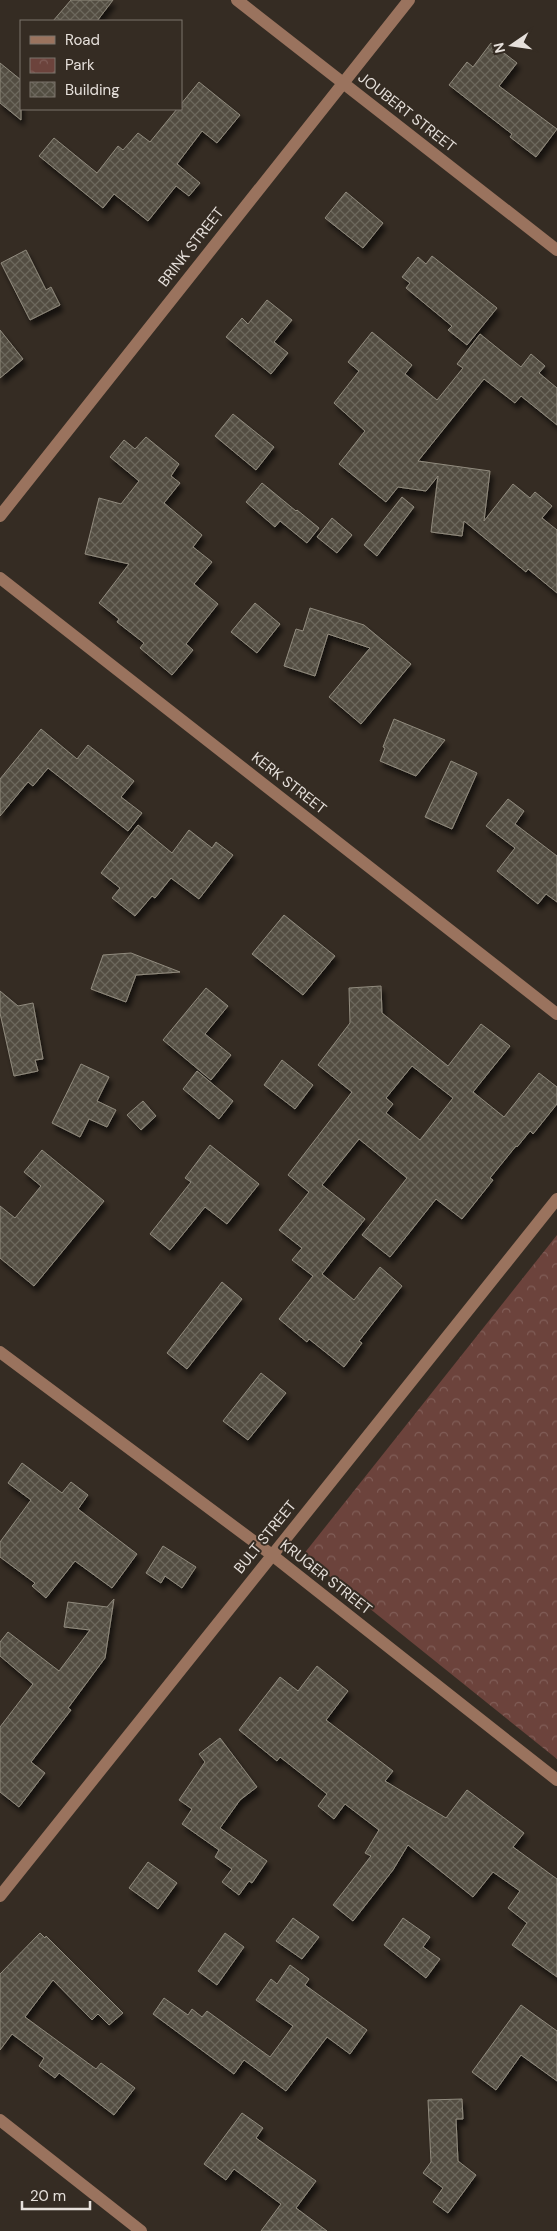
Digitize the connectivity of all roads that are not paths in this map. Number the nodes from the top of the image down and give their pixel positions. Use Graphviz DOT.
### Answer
graph roads {
  1 [pos="237,0"];
  2 [pos="409,0"];
  3 [pos="342,82"];
  4 [pos="557,250"];
  5 [pos="0,516"];
  6 [pos="0,578"];
  7 [pos="557,1014"];
  8 [pos="557,1199"];
  9 [pos="0,1352"];
  10 [pos="272,1555"];
  11 [pos="557,1780"];
  12 [pos="0,1896"];
  13 [pos="0,2120"];
  14 [pos="141,2231"];
  1 -- 3 [label="street, JOUBERT STREET"];
  2 -- 3 [label="street, BRINK STREET"];
  3 -- 4 [label="street, JOUBERT STREET"];
  3 -- 5 [label="street, BRINK STREET"];
  6 -- 7 [label="street, KERK STREET"];
  8 -- 10 [label="street, BULT STREET"];
  9 -- 10 [label="street, KRUGER STREET"];
  10 -- 11 [label="street, KRUGER STREET"];
  10 -- 12 [label="street, BULT STREET"];
  13 -- 14 [label="street"];
}
